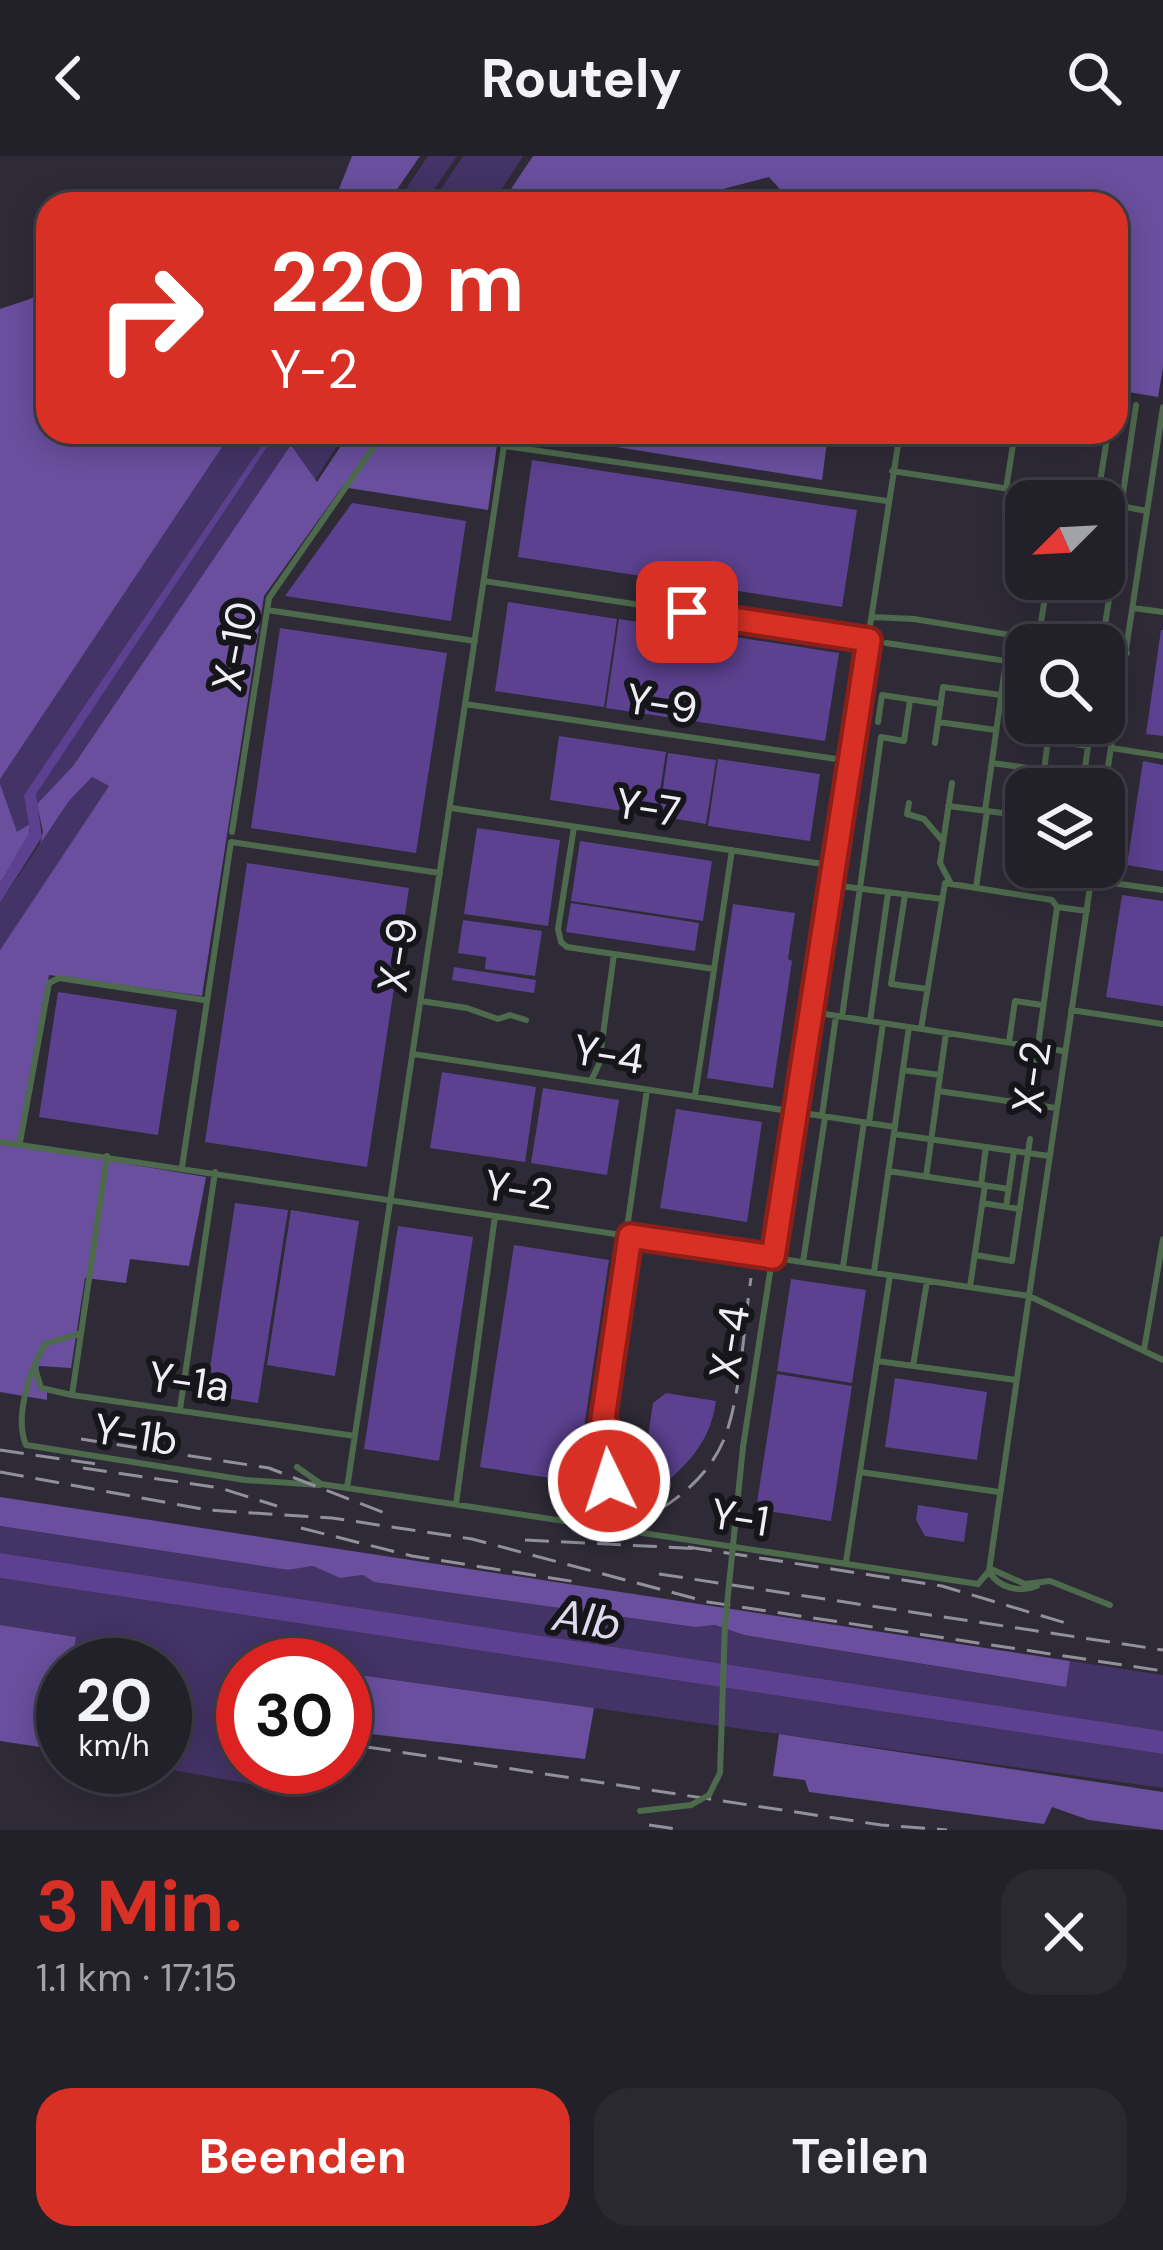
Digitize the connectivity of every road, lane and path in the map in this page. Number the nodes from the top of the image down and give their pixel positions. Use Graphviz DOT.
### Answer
graph roads {
  1 [pos="1136,405"];
  2 [pos="1163,407"];
  3 [pos="1161,441"];
  4 [pos="376,444"];
  5 [pos="898,444"];
  6 [pos="1013,444"];
  7 [pos="1105,444"];
  8 [pos="504,446"];
  9 [pos="892,471"];
  10 [pos="1007,480"];
  11 [pos="1097,480"];
  12 [pos="1125,485"];
  13 [pos="1005,488"];
  14 [pos="887,501"];
  15 [pos="1125,507"];
  16 [pos="1147,511"];
  17 [pos="484,581"];
  18 [pos="1133,608"];
  19 [pos="267,610"];
  20 [pos="1163,612"];
  21 [pos="872,617"];
  22 [pos="1005,635"];
  23 [pos="475,640"];
  24 [pos="877,641"];
  25 [pos="1126,652"];
  26 [pos="1125,657"];
  27 [pos="1005,661"];
  28 [pos="1005,668"];
  29 [pos="1003,683"];
  30 [pos="1001,695"];
  31 [pos="910,700"];
  32 [pos="466,704"];
  33 [pos="941,704"];
  34 [pos="878,722"];
  35 [pos="938,722"];
  36 [pos="996,730"];
  37 [pos="935,743"];
  38 [pos="1075,744"];
  39 [pos="1112,744"];
  40 [pos="1111,748"];
  41 [pos="1163,756"];
  42 [pos="850,761"];
  43 [pos="992,764"];
  44 [pos="1022,768"];
  45 [pos="1085,768"];
  46 [pos="1108,768"];
  47 [pos="952,783"];
  48 [pos="909,803"];
  49 [pos="948,806"];
  50 [pos="451,808"];
  51 [pos="986,811"];
  52 [pos="1005,813"];
  53 [pos="574,827"];
  54 [pos="231,837"];
  55 [pos="942,840"];
  56 [pos="732,850"];
  57 [pos="836,866"];
  58 [pos="440,873"];
  59 [pos="948,883"];
  60 [pos="832,885"];
  61 [pos="1125,885"];
  62 [pos="976,888"];
  63 [pos="1090,888"];
  64 [pos="860,889"];
  65 [pos="1163,890"];
  66 [pos="888,892"];
  67 [pos="904,895"];
  68 [pos="942,899"];
  69 [pos="1057,907"];
  70 [pos="1087,911"];
  71 [pos="614,954"];
  72 [pos="714,969"];
  73 [pos="927,989"];
  74 [pos="205,1000"];
  75 [pos="421,1001"];
  76 [pos="1042,1005"];
  77 [pos="1071,1010"];
  78 [pos="812,1012"];
  79 [pos="839,1017"];
  80 [pos="526,1020"];
  81 [pos="870,1021"];
  82 [pos="884,1023"];
  83 [pos="1163,1024"];
  84 [pos="909,1027"];
  85 [pos="921,1029"];
  86 [pos="946,1033"];
  87 [pos="1009,1042"];
  88 [pos="1038,1047"];
  89 [pos="1065,1051"];
  90 [pos="413,1054"];
  91 [pos="903,1070"];
  92 [pos="940,1076"];
  93 [pos="591,1082"];
  94 [pos="647,1090"];
  95 [pos="938,1091"];
  96 [pos="694,1097"];
  97 [pos="1030,1104"];
  98 [pos="1056,1108"];
  99 [pos="796,1112"];
  100 [pos="824,1116"];
  101 [pos="867,1122"];
  102 [pos="894,1130"];
  103 [pos="932,1139"];
  104 [pos="1030,1139"];
  105 [pos="0,1142"];
  106 [pos="20,1142"];
  107 [pos="986,1147"];
  108 [pos="1014,1151"];
  109 [pos="1028,1153"];
  110 [pos="107,1156"];
  111 [pos="1049,1156"];
  112 [pos="182,1167"];
  113 [pos="888,1171"];
  114 [pos="215,1172"];
  115 [pos="926,1177"];
  116 [pos="983,1185"];
  117 [pos="1009,1189"];
  118 [pos="390,1199"];
  119 [pos="982,1203"];
  120 [pos="1006,1207"];
  121 [pos="1020,1209"];
  122 [pos="496,1216"];
  123 [pos="628,1236"];
  124 [pos="1163,1239"];
  125 [pos="975,1255"];
  126 [pos="773,1257"];
  127 [pos="803,1262"];
  128 [pos="843,1268"];
  129 [pos="874,1273"];
  130 [pos="890,1275"];
  131 [pos="927,1280"];
  132 [pos="970,1287"];
  133 [pos="1029,1296"];
  134 [pos="81,1333"];
  135 [pos="1144,1351"];
  136 [pos="1163,1360"];
  137 [pos="877,1361"];
  138 [pos="34,1364"];
  139 [pos="913,1366"];
  140 [pos="1016,1381"];
  141 [pos="72,1395"];
  142 [pos="180,1409"];
  143 [pos="355,1436"];
  144 [pos="297,1467"];
  145 [pos="860,1472"];
  146 [pos="321,1484"];
  147 [pos="347,1488"];
  148 [pos="999,1492"];
  149 [pos="456,1504"];
  150 [pos="602,1526"];
  151 [pos="846,1564"];
  152 [pos="989,1568"];
  153 [pos="982,1582"];
  154 [pos="1110,1605"];
  155 [pos="640,1811"];
  1 -- 12 [label="street"];
  2 -- 3 [label="street"];
  3 -- 16 [label="street"];
  4 -- 19 [label="street, X-10"];
  5 -- 9 [label="street, X-4"];
  6 -- 10 [label="street"];
  7 -- 11 [label="street"];
  8 -- 14 [label="street"];
  8 -- 17 [label="street, X-9"];
  9 -- 13 [label="street"];
  9 -- 14 [label="street, X-4"];
  14 -- 21 [label="street, X-4"];
  15 -- 16 [label="street"];
  16 -- 18 [label="street"];
  17 -- 23 [label="street, X-9"];
  17 -- 24 [label="street"];
  18 -- 20 [label="street"];
  18 -- 25 [label="street"];
  19 -- 23 [label="street"];
  19 -- 54 [label="street, X-10"];
  21 -- 22 [label="street"];
  21 -- 24 [label="street, X-4"];
  23 -- 32 [label="street, X-9"];
  24 -- 27 [label="street"];
  24 -- 42 [label="street, X-4"];
  25 -- 26 [label="street"];
  28 -- 29 [label="street"];
  29 -- 30 [label="street"];
  30 -- 33 [label="street"];
  30 -- 36 [label="street"];
  31 -- 33 [label="street"];
  31 -- 34 [label="street"];
  31 -- 64 [label="street"];
  32 -- 42 [label="street, Y-9"];
  32 -- 50 [label="street, X-9"];
  33 -- 35 [label="street"];
  35 -- 36 [label="street"];
  35 -- 37 [label="street"];
  36 -- 43 [label="street"];
  38 -- 45 [label="street"];
  39 -- 40 [label="street"];
  40 -- 41 [label="street"];
  40 -- 46 [label="street"];
  42 -- 57 [label="street, X-4"];
  43 -- 44 [label="street"];
  43 -- 51 [label="street"];
  47 -- 49 [label="street"];
  48 -- 55 [label="street"];
  49 -- 51 [label="street"];
  49 -- 55 [label="street"];
  50 -- 53 [label="street, Y-7"];
  50 -- 58 [label="street, X-9"];
  51 -- 52 [label="street"];
  51 -- 62 [label="street"];
  53 -- 56 [label="street, Y-7"];
  53 -- 71 [label="street"];
  54 -- 58 [label="street"];
  54 -- 74 [label="street, X-10"];
  55 -- 59 [label="street"];
  56 -- 57 [label="street, Y-7"];
  56 -- 72 [label="street"];
  57 -- 60 [label="street, X-4"];
  58 -- 75 [label="street, X-9"];
  59 -- 62 [label="street"];
  59 -- 68 [label="street"];
  60 -- 64 [label="street"];
  60 -- 78 [label="street, X-4"];
  61 -- 65 [label="street"];
  62 -- 69 [label="street"];
  63 -- 70 [label="street, X-2"];
  64 -- 66 [label="street"];
  64 -- 79 [label="street"];
  66 -- 67 [label="street"];
  66 -- 81 [label="street"];
  67 -- 68 [label="street"];
  67 -- 73 [label="street"];
  68 -- 73 [label="street"];
  69 -- 70 [label="street"];
  69 -- 76 [label="street"];
  70 -- 77 [label="street, X-2"];
  71 -- 72 [label="street"];
  71 -- 93 [label="street"];
  72 -- 96 [label="street"];
  73 -- 85 [label="street"];
  74 -- 106 [label="street"];
  74 -- 112 [label="street, X-10"];
  75 -- 80 [label="street"];
  75 -- 90 [label="street, X-9"];
  76 -- 87 [label="street"];
  76 -- 88 [label="street"];
  77 -- 83 [label="street"];
  77 -- 89 [label="street, X-2"];
  78 -- 79 [label="street"];
  78 -- 99 [label="street, X-4"];
  79 -- 81 [label="street"];
  79 -- 100 [label="street"];
  81 -- 82 [label="street"];
  82 -- 84 [label="street"];
  82 -- 101 [label="street"];
  84 -- 85 [label="street"];
  84 -- 91 [label="street"];
  85 -- 86 [label="street"];
  86 -- 87 [label="street"];
  86 -- 92 [label="street"];
  87 -- 88 [label="street"];
  88 -- 89 [label="street"];
  88 -- 97 [label="street"];
  89 -- 98 [label="street, X-2"];
  90 -- 93 [label="street, Y-4"];
  90 -- 118 [label="street, X-9"];
  91 -- 92 [label="street"];
  91 -- 102 [label="street"];
  92 -- 95 [label="street"];
  93 -- 94 [label="street, Y-4"];
  94 -- 96 [label="street, Y-4"];
  94 -- 123 [label="street"];
  95 -- 97 [label="street"];
  95 -- 103 [label="street"];
  96 -- 99 [label="street, Y-4"];
  97 -- 98 [label="street"];
  98 -- 111 [label="street, X-2"];
  99 -- 100 [label="street, Y-4"];
  99 -- 126 [label="street, X-4"];
  100 -- 101 [label="street, Y-4"];
  100 -- 127 [label="street"];
  101 -- 102 [label="street, Y-4"];
  101 -- 128 [label="street"];
  102 -- 103 [label="street, Y-4"];
  102 -- 113 [label="street"];
  103 -- 107 [label="street, Y-4"];
  103 -- 115 [label="street"];
  104 -- 109 [label="street"];
  105 -- 106 [label="street, Y-2"];
  106 -- 110 [label="street, Y-2"];
  107 -- 108 [label="street, Y-4"];
  107 -- 116 [label="street"];
  108 -- 109 [label="street, Y-4"];
  108 -- 117 [label="street"];
  109 -- 111 [label="street, Y-4"];
  109 -- 121 [label="street"];
  110 -- 112 [label="street, Y-2"];
  110 -- 134 [label="street"];
  111 -- 133 [label="street, X-2"];
  112 -- 114 [label="street, Y-2"];
  113 -- 115 [label="street"];
  113 -- 129 [label="street"];
  114 -- 118 [label="street, Y-2"];
  114 -- 142 [label="street"];
  115 -- 116 [label="street"];
  116 -- 117 [label="street"];
  116 -- 119 [label="street"];
  117 -- 120 [label="street"];
  118 -- 122 [label="street, Y-2"];
  118 -- 143 [label="street, X-9"];
  119 -- 120 [label="street"];
  119 -- 125 [label="street"];
  120 -- 121 [label="street"];
  121 -- 125 [label="street"];
  122 -- 123 [label="street, Y-2"];
  122 -- 149 [label="street"];
  123 -- 126 [label="street, Y-2"];
  123 -- 150 [label="street"];
  124 -- 135 [label="street"];
  125 -- 132 [label="street"];
  126 -- 127 [label="street, Y-2"];
  126 -- 155 [label="street, X-4, bridge"];
  127 -- 128 [label="street, Y-2"];
  128 -- 129 [label="street, Y-2"];
  129 -- 130 [label="street, Y-2"];
  130 -- 131 [label="street, Y-2"];
  130 -- 137 [label="street"];
  131 -- 132 [label="street, Y-2"];
  131 -- 139 [label="street"];
  132 -- 133 [label="street, Y-2"];
  133 -- 135 [label="street"];
  133 -- 140 [label="street, X-2"];
  134 -- 138 [label="street"];
  134 -- 141 [label="street"];
  135 -- 136 [label="street"];
  137 -- 139 [label="street"];
  137 -- 145 [label="street"];
  138 -- 141 [label="street"];
  138 -- 146 [label="street, Y-1b"];
  139 -- 140 [label="street"];
  140 -- 148 [label="street, X-2"];
  141 -- 142 [label="street, Y-1a"];
  142 -- 143 [label="street, Y-1a"];
  143 -- 147 [label="street, X-9"];
  144 -- 146 [label="street, Y-1b"];
  145 -- 148 [label="street"];
  145 -- 151 [label="street"];
  146 -- 147 [label="street, Y-1b"];
  147 -- 149 [label="street, Y-1"];
  148 -- 152 [label="street, X-2"];
  149 -- 150 [label="street, Y-1"];
  150 -- 151 [label="street, Y-1"];
  151 -- 153 [label="street, Y-1"];
  152 -- 153 [label="street, X-2"];
  152 -- 154 [label="street"];
}
